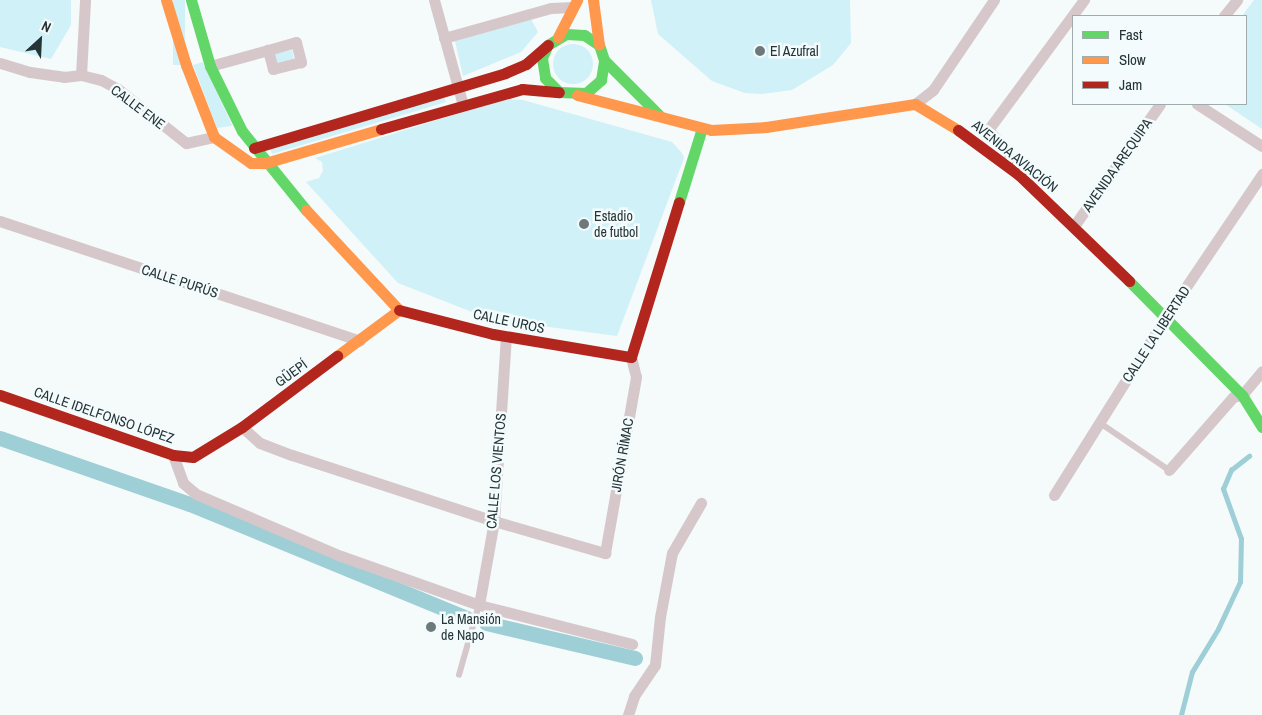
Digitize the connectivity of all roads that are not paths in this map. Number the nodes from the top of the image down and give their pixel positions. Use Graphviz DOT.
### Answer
graph roads {
  1 [pos="85,0"];
  2 [pos="166,0"];
  3 [pos="191,0"];
  4 [pos="434,0"];
  5 [pos="592,0"];
  6 [pos="994,0"];
  7 [pos="1084,0"];
  8 [pos="1236,0"];
  9 [pos="574,3"];
  10 [pos="1080,13"];
  11 [pos="1225,15"];
  12 [pos="1072,23"];
  13 [pos="558,37"];
  14 [pos="444,38"];
  15 [pos="599,45"];
  16 [pos="546,49"];
  17 [pos="268,50"];
  18 [pos="604,60"];
  19 [pos="0,63"];
  20 [pos="210,66"];
  21 [pos="81,75"];
  22 [pos="458,88"];
  23 [pos="559,92"];
  24 [pos="577,95"];
  25 [pos="915,104"];
  26 [pos="463,105"];
  27 [pos="1159,105"];
  28 [pos="1199,105"];
  29 [pos="663,119"];
  30 [pos="702,128"];
  31 [pos="242,131"];
  32 [pos="214,136"];
  33 [pos="1262,146"];
  34 [pos="254,148"];
  35 [pos="289,155"];
  36 [pos="265,163"];
  37 [pos="1262,174"];
  38 [pos="1019,175"];
  39 [pos="288,190"];
  40 [pos="0,221"];
  41 [pos="1074,226"];
  42 [pos="399,310"];
  43 [pos="1165,318"];
  44 [pos="506,337"];
  45 [pos="360,341"];
  46 [pos="631,357"];
  47 [pos="1262,371"];
  48 [pos="0,395"];
  49 [pos="1242,395"];
  50 [pos="1099,422"];
  51 [pos="242,427"];
  52 [pos="1262,427"];
  53 [pos="173,455"];
  54 [pos="198,455"];
  55 [pos="1169,470"];
  56 [pos="1054,495"];
  57 [pos="701,504"];
  58 [pos="494,521"];
  59 [pos="479,606"];
  60 [pos="632,644"];
  61 [pos="459,675"];
  62 [pos="628,715"];
  1 -- 21 [label="street"];
  2 -- 32 [label="street"];
  3 -- 20 [label="street"];
  4 -- 14 [label="street"];
  5 -- 15 [label="street"];
  6 -- 25 [label="street"];
  7 -- 10 [label="street"];
  8 -- 11 [label="street"];
  9 -- 13 [label="street"];
  9 -- 14 [label="street"];
  12 -- 38 [label="street"];
  13 -- 15 [label="street"];
  13 -- 16 [label="street"];
  14 -- 22 [label="street"];
  15 -- 18 [label="street"];
  16 -- 22 [label="street"];
  16 -- 23 [label="street"];
  17 -- 17 [label="street"];
  17 -- 20 [label="street"];
  18 -- 24 [label="street"];
  18 -- 29 [label="street"];
  19 -- 21 [label="street, CALLE ENE"];
  20 -- 31 [label="street"];
  21 -- 32 [label="street, CALLE ENE"];
  22 -- 26 [label="street"];
  22 -- 34 [label="street"];
  23 -- 24 [label="street"];
  23 -- 26 [label="street"];
  24 -- 29 [label="street"];
  25 -- 30 [label="street"];
  25 -- 38 [label="street, AVENIDA AVIACIÓN"];
  26 -- 35 [label="street"];
  27 -- 41 [label="street, AVENIDA AREQUIPA"];
  28 -- 33 [label="street"];
  29 -- 30 [label="street"];
  30 -- 46 [label="street"];
  31 -- 32 [label="street"];
  31 -- 34 [label="street"];
  32 -- 36 [label="street"];
  34 -- 36 [label="street"];
  35 -- 36 [label="street"];
  35 -- 39 [label="street"];
  36 -- 39 [label="street"];
  37 -- 43 [label="street, CALLE LA LIBERTAD"];
  38 -- 41 [label="street, AVENIDA AVIACIÓN"];
  39 -- 42 [label="street"];
  40 -- 45 [label="street, CALLE PURÚS"];
  41 -- 43 [label="street, AVENIDA AVIACIÓN"];
  42 -- 44 [label="street, CALLE UROS"];
  42 -- 45 [label="street, GÜEPÍ"];
  43 -- 49 [label="street, AVENIDA AVIACIÓN"];
  43 -- 50 [label="street, CALLE LA LIBERTAD"];
  44 -- 46 [label="street, CALLE UROS"];
  44 -- 58 [label="street, CALLE LOS VIENTOS"];
  45 -- 51 [label="street, GÜEPÍ"];
  46 -- 58 [label="street, JIRÓN RÍMAC"];
  47 -- 49 [label="street"];
  48 -- 53 [label="street, CALLE IDELFONSO LÓPEZ"];
  49 -- 52 [label="street, AVENIDA AVIACIÓN"];
  49 -- 55 [label="street"];
  50 -- 55 [label="lane"];
  50 -- 56 [label="street, CALLE LA LIBERTAD"];
  51 -- 54 [label="street, GÜEPÍ"];
  51 -- 58 [label="street"];
  53 -- 54 [label="street, CALLE IDELFONSO LÓPEZ"];
  53 -- 59 [label="street"];
  57 -- 62 [label="street"];
  58 -- 59 [label="street, CALLE LOS VIENTOS"];
  59 -- 60 [label="street"];
  59 -- 61 [label="lane"];
}
